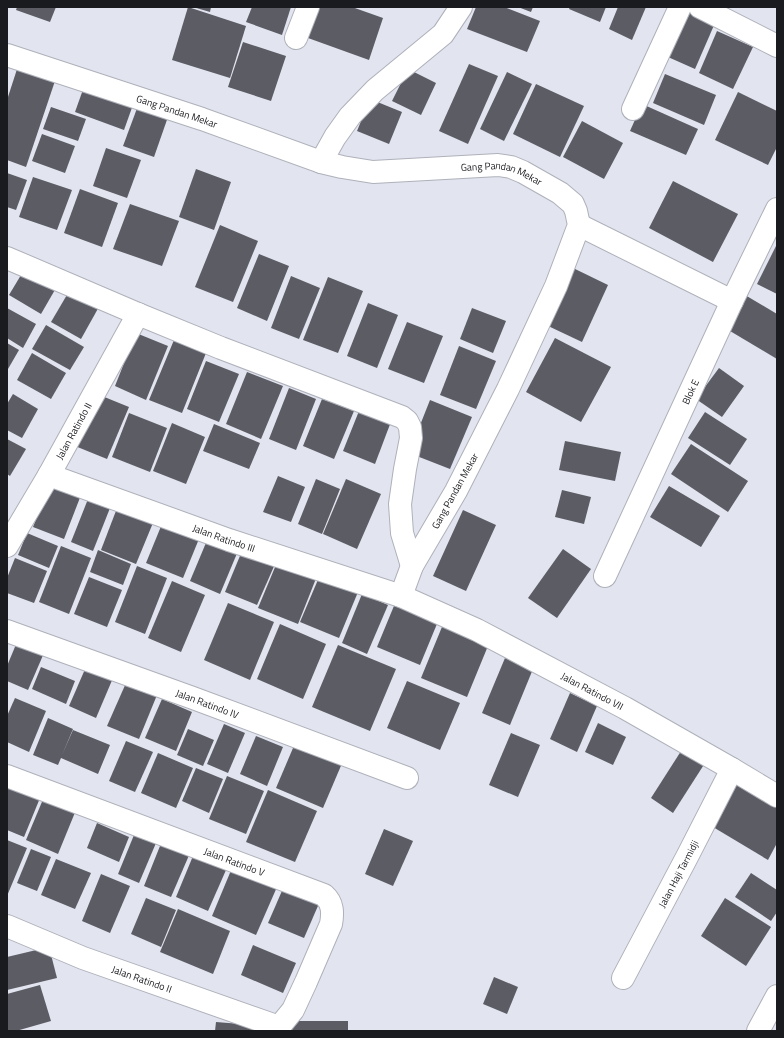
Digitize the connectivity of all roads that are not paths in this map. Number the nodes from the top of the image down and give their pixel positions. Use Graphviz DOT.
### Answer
graph roads {
  1 [pos="308,7"];
  2 [pos="461,7"];
  3 [pos="680,7"];
  4 [pos="700,7"];
  5 [pos="296,38"];
  6 [pos="777,46"];
  7 [pos="7,55"];
  8 [pos="633,109"];
  9 [pos="321,162"];
  10 [pos="777,209"];
  11 [pos="579,225"];
  12 [pos="7,258"];
  13 [pos="732,301"];
  14 [pos="138,314"];
  15 [pos="49,475"];
  16 [pos="7,546"];
  17 [pos="412,566"];
  18 [pos="605,576"];
  19 [pos="401,596"];
  20 [pos="7,631"];
  21 [pos="732,769"];
  22 [pos="7,776"];
  23 [pos="407,778"];
  24 [pos="777,796"];
  25 [pos="7,926"];
  26 [pos="623,978"];
  27 [pos="777,996"];
  28 [pos="279,1029"];
  29 [pos="758,1031"];
  1 -- 5 [label="street"];
  2 -- 9 [label="street"];
  3 -- 8 [label="street"];
  4 -- 6 [label="street"];
  7 -- 9 [label="street, Gang Pandan Mekar"];
  9 -- 11 [label="street, Gang Pandan Mekar"];
  10 -- 13 [label="street, Blok E"];
  11 -- 13 [label="street"];
  11 -- 17 [label="street, Gang Pandan Mekar"];
  12 -- 14 [label="street"];
  13 -- 18 [label="street, Blok E"];
  14 -- 15 [label="street, Jalan Ratindo II"];
  14 -- 17 [label="street"];
  15 -- 16 [label="street, Jalan Ratindo II"];
  15 -- 19 [label="street, Jalan Ratindo III"];
  17 -- 19 [label="street, Gang Pandan Mekar"];
  19 -- 21 [label="street, Jalan Ratindo VII"];
  20 -- 23 [label="street, Jalan Ratindo IV"];
  21 -- 24 [label="street, Jalan Ratindo VII"];
  21 -- 26 [label="street, Jalan Haji Tarmidji"];
  22 -- 28 [label="street, Jalan Ratindo V"];
  25 -- 28 [label="street, Jalan Ratindo II"];
  27 -- 29 [label="street"];
}
